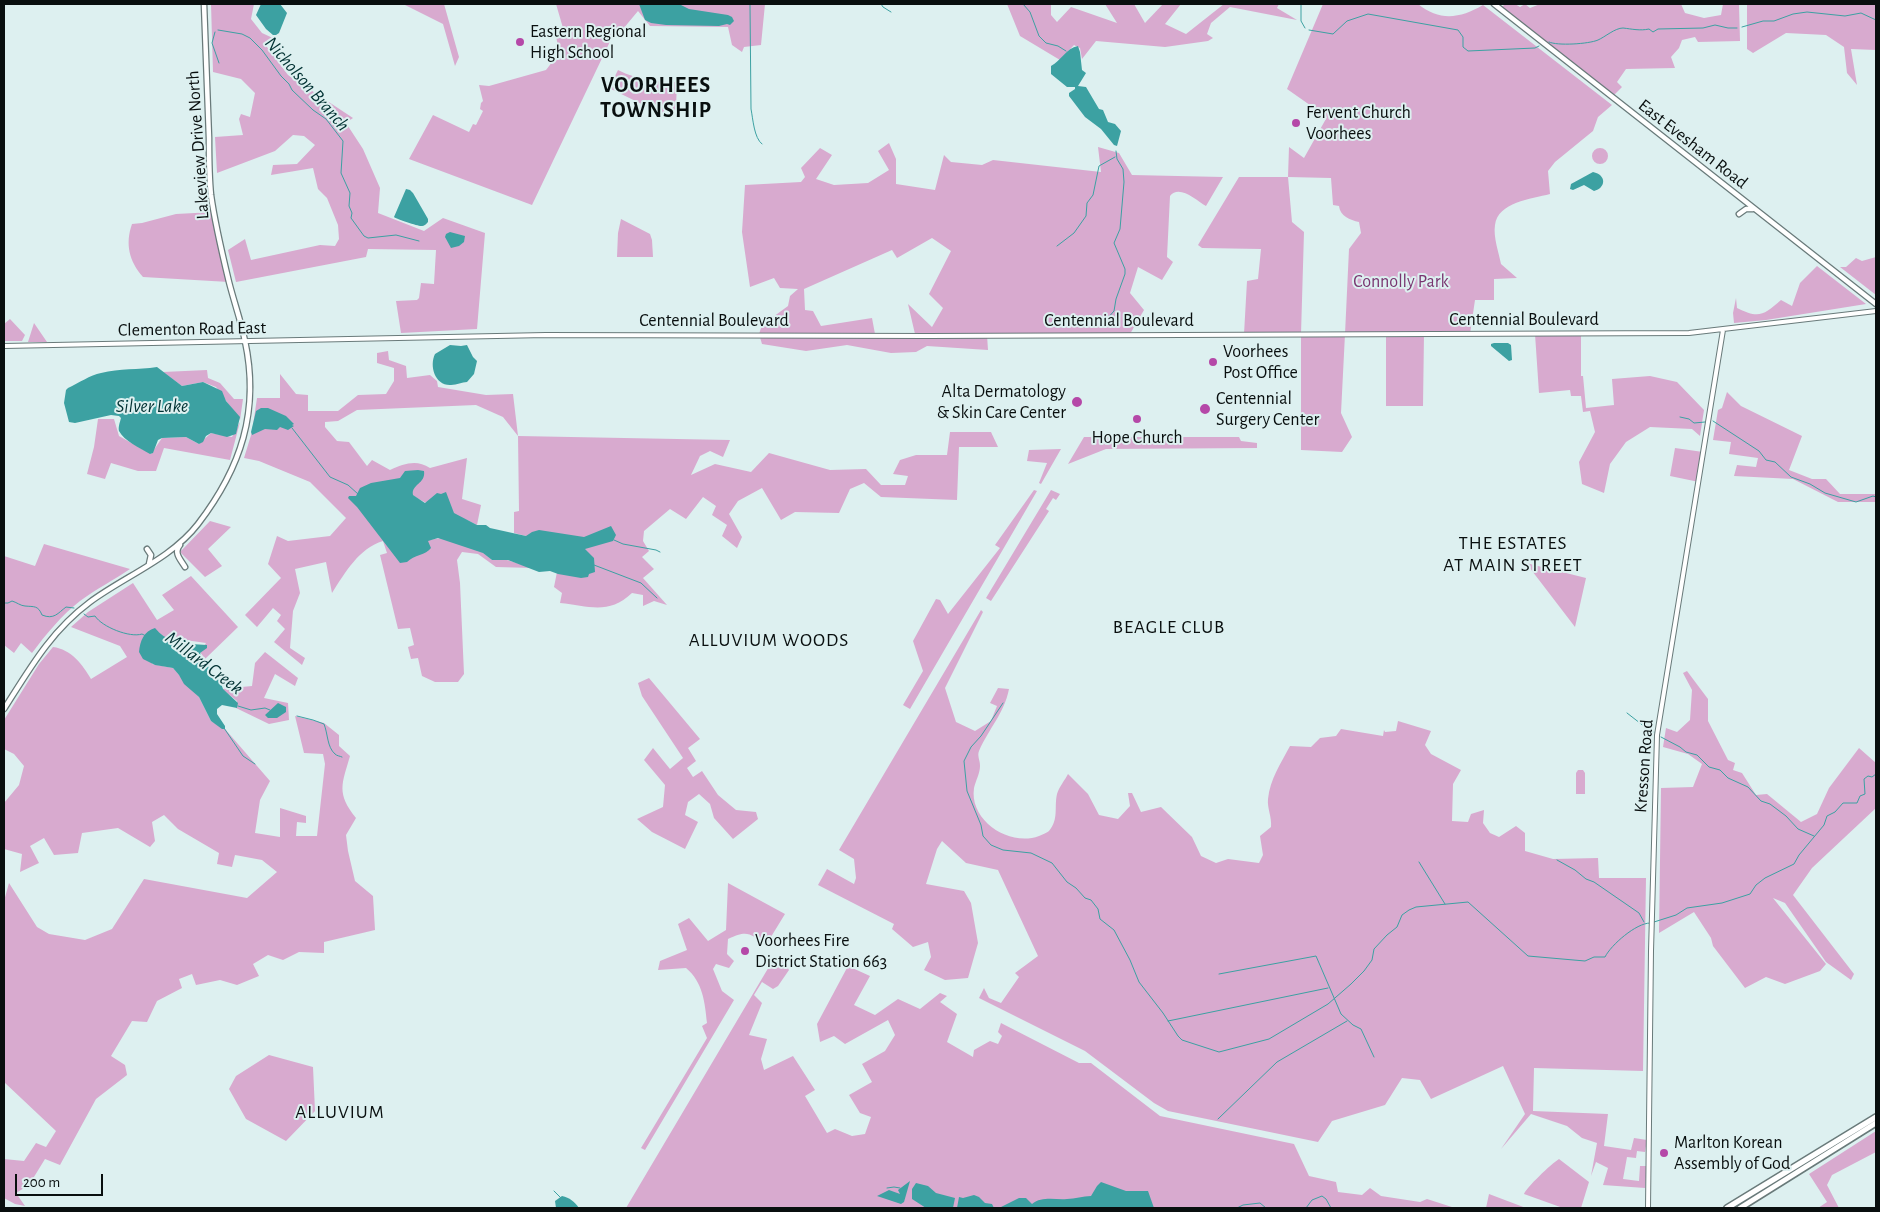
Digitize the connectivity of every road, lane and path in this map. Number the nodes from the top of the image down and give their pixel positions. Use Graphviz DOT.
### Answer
graph roads {
  1 [pos="204,4"];
  2 [pos="1494,4"];
  3 [pos="1754,209"];
  4 [pos="1739,214"];
  5 [pos="1876,304"];
  6 [pos="1876,311"];
  7 [pos="1723,330"];
  8 [pos="362,338"];
  9 [pos="245,341"];
  10 [pos="4,346"];
  11 [pos="186,537"];
  12 [pos="147,549"];
  13 [pos="148,565"];
  14 [pos="185,568"];
  15 [pos="4,708"];
  16 [pos="1876,1117"];
  17 [pos="1876,1123"];
  18 [pos="1811,1157"];
  19 [pos="1800,1170"];
  20 [pos="1648,1208"];
  21 [pos="1727,1208"];
  22 [pos="1740,1208"];
  1 -- 9 [label="main road, Lakeview Drive North"];
  2 -- 3 [label="main road, East Evesham Road"];
  3 -- 4 [label="main road"];
  3 -- 5 [label="main road, East Evesham Road"];
  6 -- 7 [label="main road, Centennial Boulevard"];
  7 -- 8 [label="main road, Centennial Boulevard"];
  7 -- 20 [label="main road, Kresson Road"];
  8 -- 9 [label="main road, Clementon Road East"];
  9 -- 10 [label="main road, Clementon Road East"];
  9 -- 11 [label="main road, Lakeview Drive North"];
  11 -- 13 [label="main road"];
  11 -- 14 [label="main road"];
  12 -- 13 [label="main road"];
  13 -- 15 [label="main road"];
  16 -- 18 [label="highway"];
  17 -- 19 [label="highway"];
  18 -- 19 [label="highway"];
  18 -- 21 [label="highway"];
  19 -- 22 [label="highway"];
}
